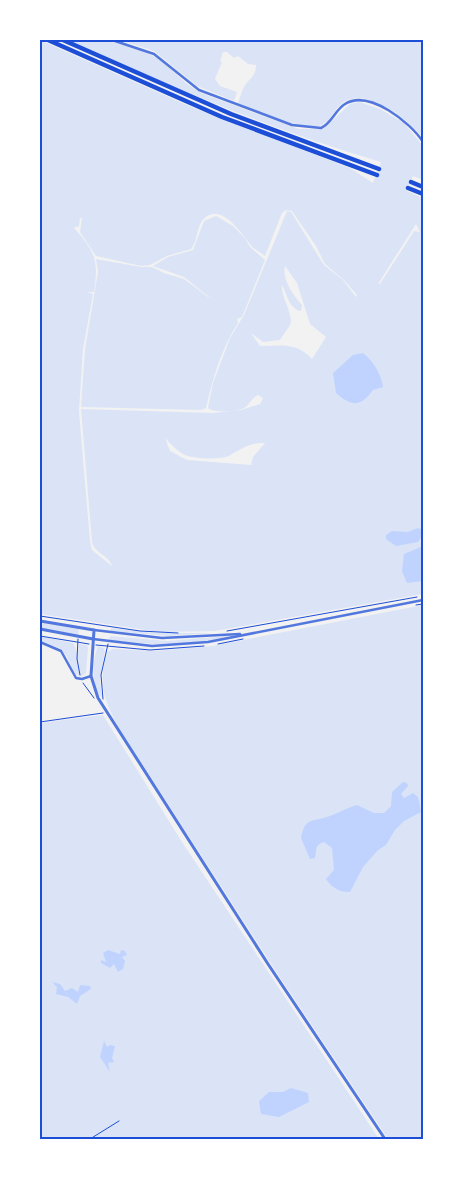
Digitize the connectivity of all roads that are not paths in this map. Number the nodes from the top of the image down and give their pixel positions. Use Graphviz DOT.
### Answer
graph roads {
  1 [pos="48,40"];
  2 [pos="63,40"];
  3 [pos="112,40"];
  4 [pos="423,142"];
  5 [pos="379,169"];
  6 [pos="377,175"];
  7 [pos="411,182"];
  8 [pos="423,187"];
  9 [pos="408,188"];
  10 [pos="423,194"];
  11 [pos="423,600"];
  12 [pos="40,621"];
  13 [pos="40,629"];
  14 [pos="94,630"];
  15 [pos="244,634"];
  16 [pos="94,639"];
  17 [pos="40,642"];
  18 [pos="90,676"];
  19 [pos="385,1139"];
  1 -- 6 [label="highway"];
  2 -- 5 [label="highway"];
  3 -- 4 [label="street"];
  7 -- 8 [label="highway"];
  9 -- 10 [label="highway"];
  11 -- 15 [label="street"];
  12 -- 14 [label="street"];
  13 -- 16 [label="street"];
  14 -- 15 [label="street"];
  14 -- 16 [label="street"];
  15 -- 16 [label="street"];
  16 -- 18 [label="street"];
  17 -- 18 [label="street"];
  18 -- 19 [label="street"];
}
